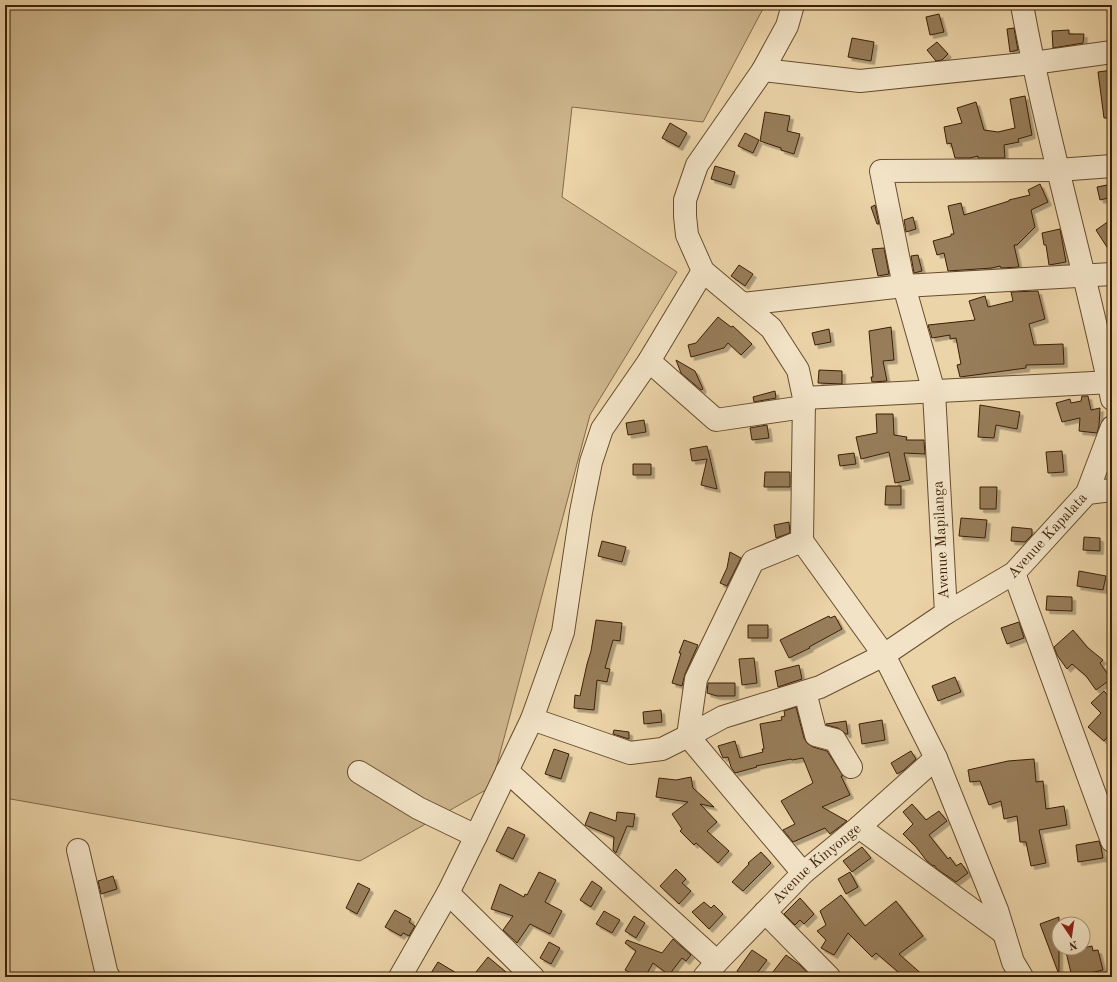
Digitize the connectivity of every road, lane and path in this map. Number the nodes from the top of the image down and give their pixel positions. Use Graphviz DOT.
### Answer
graph roads {
  1 [pos="793,5"];
  2 [pos="1022,5"];
  3 [pos="1112,52"];
  4 [pos="1033,63"];
  5 [pos="763,70"];
  6 [pos="1112,166"];
  7 [pos="1058,170"];
  8 [pos="703,271"];
  9 [pos="1085,274"];
  10 [pos="1112,274"];
  11 [pos="904,286"];
  12 [pos="743,304"];
  13 [pos="649,361"];
  14 [pos="1111,387"];
  15 [pos="934,392"];
  16 [pos="804,403"];
  17 [pos="1112,427"];
  18 [pos="1112,490"];
  19 [pos="1087,493"];
  20 [pos="802,541"];
  21 [pos="1014,573"];
  22 [pos="946,612"];
  23 [pos="884,656"];
  24 [pos="805,692"];
  25 [pos="532,719"];
  26 [pos="688,736"];
  27 [pos="936,758"];
  28 [pos="851,767"];
  29 [pos="507,771"];
  30 [pos="359,772"];
  31 [pos="859,827"];
  32 [pos="476,836"];
  33 [pos="1112,841"];
  34 [pos="78,850"];
  35 [pos="803,873"];
  36 [pos="448,893"];
  37 [pos="765,912"];
  38 [pos="1004,933"];
  39 [pos="711,969"];
  40 [pos="108,977"];
  41 [pos="400,977"];
  42 [pos="533,977"];
  43 [pos="829,977"];
  44 [pos="1022,977"];
  1 -- 5 [label="street"];
  2 -- 4 [label="street"];
  3 -- 4 [label="street"];
  4 -- 5 [label="street"];
  4 -- 7 [label="street"];
  5 -- 8 [label="street"];
  6 -- 7 [label="street"];
  7 -- 9 [label="street"];
  7 -- 11 [label="street, Avenue Mapilanga"];
  8 -- 12 [label="street"];
  8 -- 13 [label="street"];
  9 -- 10 [label="street"];
  9 -- 11 [label="street"];
  9 -- 14 [label="street"];
  11 -- 12 [label="street"];
  11 -- 15 [label="street, Avenue Mapilanga"];
  12 -- 16 [label="street"];
  13 -- 16 [label="street"];
  13 -- 25 [label="street"];
  14 -- 15 [label="street"];
  15 -- 16 [label="street"];
  15 -- 22 [label="street, Avenue Mapilanga"];
  16 -- 20 [label="street"];
  17 -- 19 [label="street, Avenue Kapalata"];
  18 -- 19 [label="street"];
  19 -- 21 [label="street, Avenue Kapalata"];
  20 -- 23 [label="street"];
  20 -- 26 [label="street"];
  21 -- 22 [label="street, Avenue Kapalata"];
  21 -- 33 [label="street"];
  22 -- 23 [label="street, Avenue Mapilanga"];
  23 -- 24 [label="street, Avenue Mapilanga"];
  23 -- 27 [label="street"];
  24 -- 26 [label="street, Avenue Mapilanga"];
  24 -- 28 [label="street"];
  25 -- 26 [label="street, Avenue Mapilanga"];
  25 -- 29 [label="street"];
  26 -- 35 [label="street"];
  27 -- 31 [label="street, Avenue Kinyonge"];
  27 -- 38 [label="street"];
  29 -- 32 [label="street"];
  29 -- 39 [label="street"];
  30 -- 32 [label="street"];
  31 -- 35 [label="street, Avenue Kinyonge"];
  31 -- 38 [label="street"];
  32 -- 36 [label="street"];
  34 -- 40 [label="street"];
  35 -- 37 [label="street, Avenue Kinyonge"];
  36 -- 41 [label="street"];
  36 -- 42 [label="street"];
  37 -- 39 [label="street, Avenue Kinyonge"];
  37 -- 43 [label="street"];
  38 -- 44 [label="street"];
}
